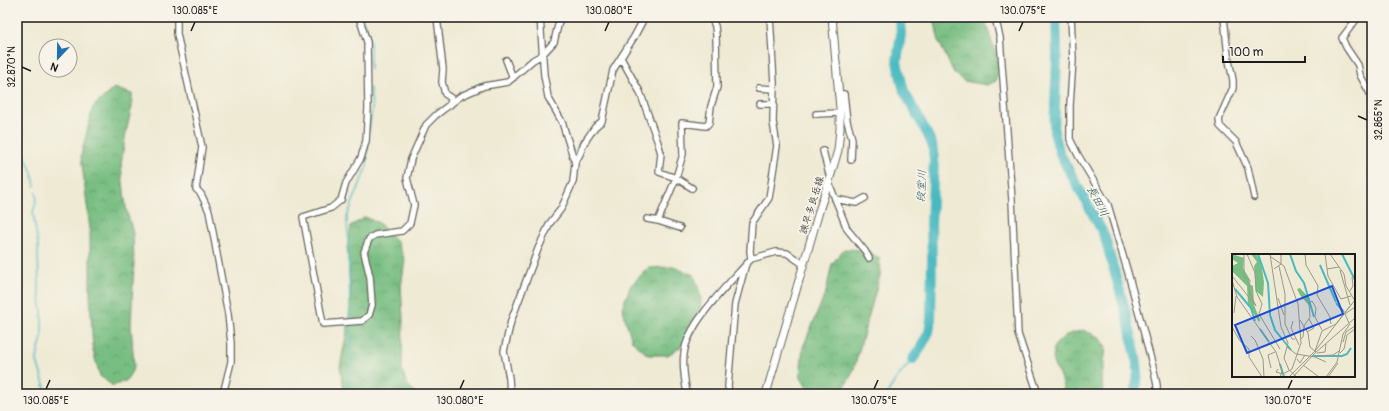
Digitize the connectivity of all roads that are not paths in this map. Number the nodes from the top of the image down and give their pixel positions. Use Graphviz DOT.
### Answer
graph roads {
  1 [pos="177,17"];
  2 [pos="359,17"];
  3 [pos="437,17"];
  4 [pos="540,17"];
  5 [pos="560,17"];
  6 [pos="643,17"];
  7 [pos="712,17"];
  8 [pos="770,17"];
  9 [pos="832,17"];
  10 [pos="995,17"];
  11 [pos="1071,17"];
  12 [pos="1224,17"];
  13 [pos="1358,17"];
  14 [pos="542,55"];
  15 [pos="622,58"];
  16 [pos="506,60"];
  17 [pos="513,78"];
  18 [pos="758,88"];
  19 [pos="774,89"];
  20 [pos="838,94"];
  21 [pos="1372,98"];
  22 [pos="760,104"];
  23 [pos="774,104"];
  24 [pos="450,105"];
  25 [pos="840,113"];
  26 [pos="816,114"];
  27 [pos="823,151"];
  28 [pos="851,160"];
  29 [pos="575,163"];
  30 [pos="676,178"];
  31 [pos="829,181"];
  32 [pos="692,188"];
  33 [pos="1254,197"];
  34 [pos="865,198"];
  35 [pos="835,199"];
  36 [pos="647,219"];
  37 [pos="658,221"];
  38 [pos="680,228"];
  39 [pos="869,258"];
  40 [pos="751,259"];
  41 [pos="804,264"];
  42 [pos="746,265"];
  43 [pos="223,394"];
  44 [pos="510,394"];
  45 [pos="687,394"];
  46 [pos="729,394"];
  47 [pos="766,394"];
  48 [pos="1038,394"];
  49 [pos="1157,394"];
  1 -- 43 [label="street"];
  2 -- 24 [label="street"];
  3 -- 24 [label="street"];
  4 -- 14 [label="street"];
  5 -- 14 [label="street"];
  6 -- 15 [label="street"];
  7 -- 30 [label="street"];
  8 -- 19 [label="street"];
  9 -- 20 [label="main road, 諫早多良岳線"];
  10 -- 48 [label="street"];
  11 -- 49 [label="street"];
  12 -- 33 [label="street"];
  13 -- 21 [label="street"];
  14 -- 17 [label="street"];
  14 -- 29 [label="street"];
  15 -- 29 [label="street"];
  15 -- 30 [label="street"];
  16 -- 17 [label="street"];
  17 -- 24 [label="street"];
  18 -- 19 [label="street"];
  19 -- 23 [label="street"];
  20 -- 25 [label="main road, 諫早多良岳線"];
  20 -- 28 [label="street"];
  22 -- 23 [label="street"];
  23 -- 40 [label="street"];
  25 -- 26 [label="street"];
  25 -- 31 [label="main road, 諫早多良岳線"];
  27 -- 31 [label="street"];
  29 -- 44 [label="street"];
  30 -- 32 [label="street"];
  30 -- 37 [label="street"];
  31 -- 35 [label="street"];
  31 -- 41 [label="main road, 諫早多良岳線"];
  34 -- 35 [label="street"];
  35 -- 39 [label="street"];
  36 -- 37 [label="street"];
  37 -- 38 [label="street"];
  40 -- 41 [label="street"];
  40 -- 42 [label="street"];
  41 -- 47 [label="main road, 諫早多良岳線"];
  42 -- 45 [label="street"];
  42 -- 46 [label="street"];
}
